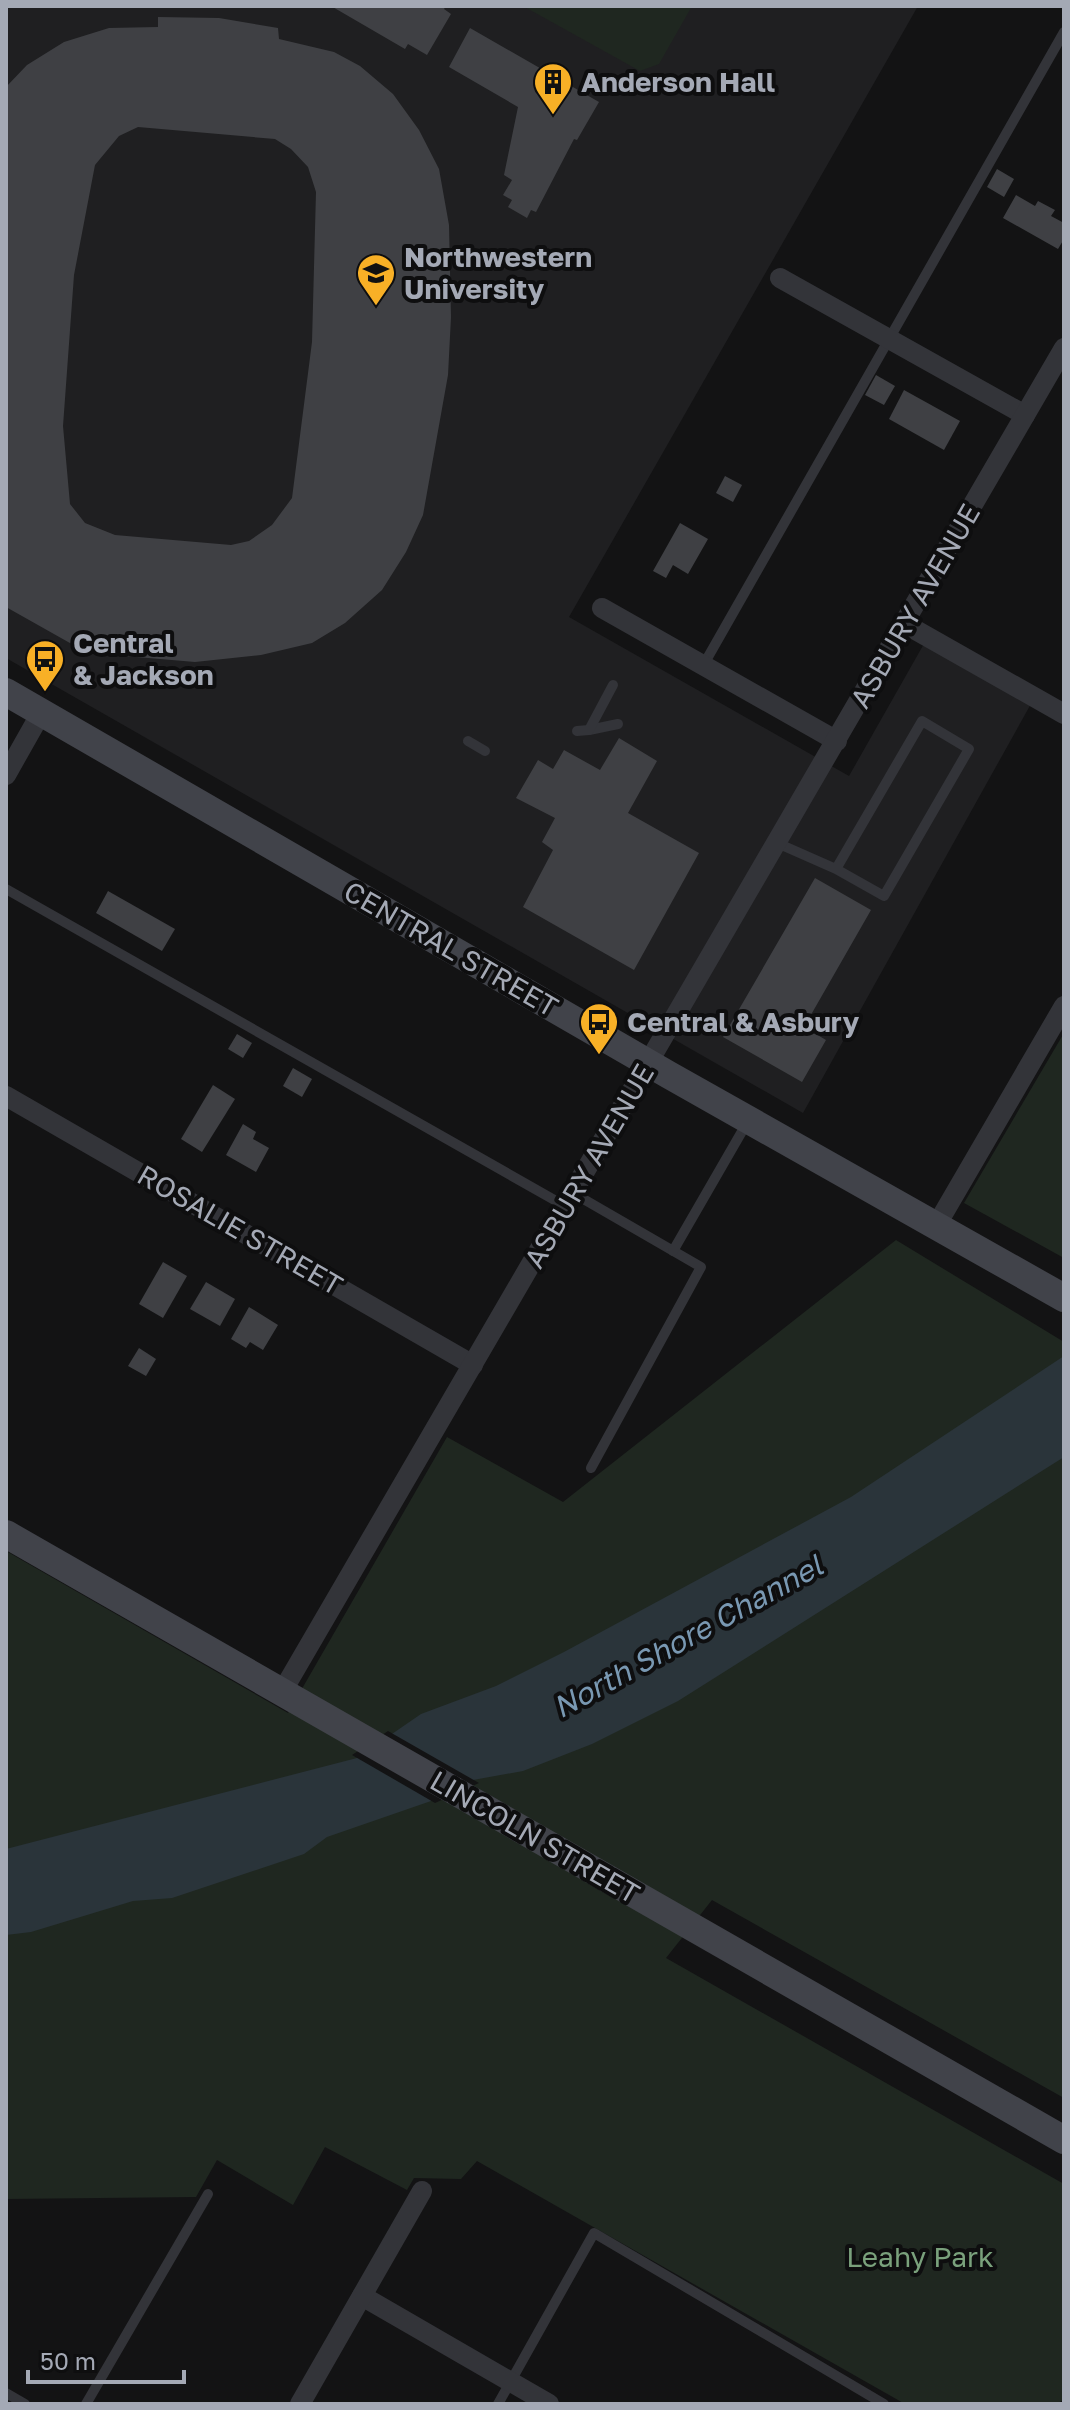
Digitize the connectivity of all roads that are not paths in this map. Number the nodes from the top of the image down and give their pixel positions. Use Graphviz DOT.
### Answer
graph roads {
  1 [pos="1064,32"];
  2 [pos="780,278"];
  3 [pos="889,339"];
  4 [pos="1064,348"];
  5 [pos="1025,415"];
  6 [pos="602,608"];
  7 [pos="905,624"];
  8 [pos="704,664"];
  9 [pos="613,685"];
  10 [pos="6,692"];
  11 [pos="41,713"];
  12 [pos="1064,714"];
  13 [pos="618,724"];
  14 [pos="468,741"];
  15 [pos="837,741"];
  16 [pos="485,751"];
  17 [pos="6,775"];
  18 [pos="777,843"];
  19 [pos="836,869"];
  20 [pos="6,889"];
  21 [pos="1064,1006"];
  22 [pos="649,1063"];
  23 [pos="6,1096"];
  24 [pos="748,1120"];
  25 [pos="569,1200"];
  26 [pos="936,1226"];
  27 [pos="673,1251"];
  28 [pos="1064,1298"];
  29 [pos="473,1365"];
  30 [pos="591,1468"];
  31 [pos="6,1534"];
  32 [pos="282,1692"];
  33 [pos="1064,2140"];
  34 [pos="422,2191"];
  35 [pos="208,2194"];
  36 [pos="362,2296"];
  37 [pos="510,2382"];
  38 [pos="6,2393"];
  39 [pos="25,2404"];
  40 [pos="86,2404"];
  41 [pos="300,2404"];
  42 [pos="498,2404"];
  43 [pos="549,2404"];
  44 [pos="884,2404"];
  1 -- 3 [label="lane"];
  2 -- 3 [label="street"];
  3 -- 5 [label="street"];
  3 -- 8 [label="lane"];
  4 -- 5 [label="street, ASBURY AVENUE"];
  5 -- 7 [label="street, ASBURY AVENUE"];
  6 -- 8 [label="street"];
  7 -- 12 [label="street"];
  7 -- 15 [label="street, ASBURY AVENUE"];
  8 -- 15 [label="street"];
  9 -- 13 [label="lane"];
  10 -- 11 [label="main road, CENTRAL STREET"];
  11 -- 17 [label="street"];
  11 -- 22 [label="main road, CENTRAL STREET"];
  14 -- 16 [label="lane"];
  15 -- 18 [label="street, ASBURY AVENUE"];
  18 -- 19 [label="lane"];
  18 -- 22 [label="street, ASBURY AVENUE"];
  19 -- 19 [label="lane"];
  20 -- 25 [label="lane"];
  21 -- 26 [label="street"];
  22 -- 24 [label="main road, CENTRAL STREET"];
  22 -- 25 [label="street, ASBURY AVENUE"];
  23 -- 29 [label="street, ROSALIE STREET"];
  24 -- 26 [label="main road, CENTRAL STREET"];
  24 -- 27 [label="lane"];
  25 -- 27 [label="lane"];
  25 -- 29 [label="street, ASBURY AVENUE"];
  26 -- 28 [label="main road, CENTRAL STREET"];
  27 -- 30 [label="lane"];
  29 -- 32 [label="street, ASBURY AVENUE"];
  31 -- 32 [label="main road, LINCOLN STREET"];
  32 -- 33 [label="main road, LINCOLN STREET"];
  34 -- 36 [label="street"];
  35 -- 40 [label="lane"];
  36 -- 37 [label="street"];
  36 -- 41 [label="street"];
  37 -- 42 [label="lane"];
  37 -- 43 [label="street"];
  37 -- 44 [label="lane"];
  38 -- 39 [label="lane"];
}
